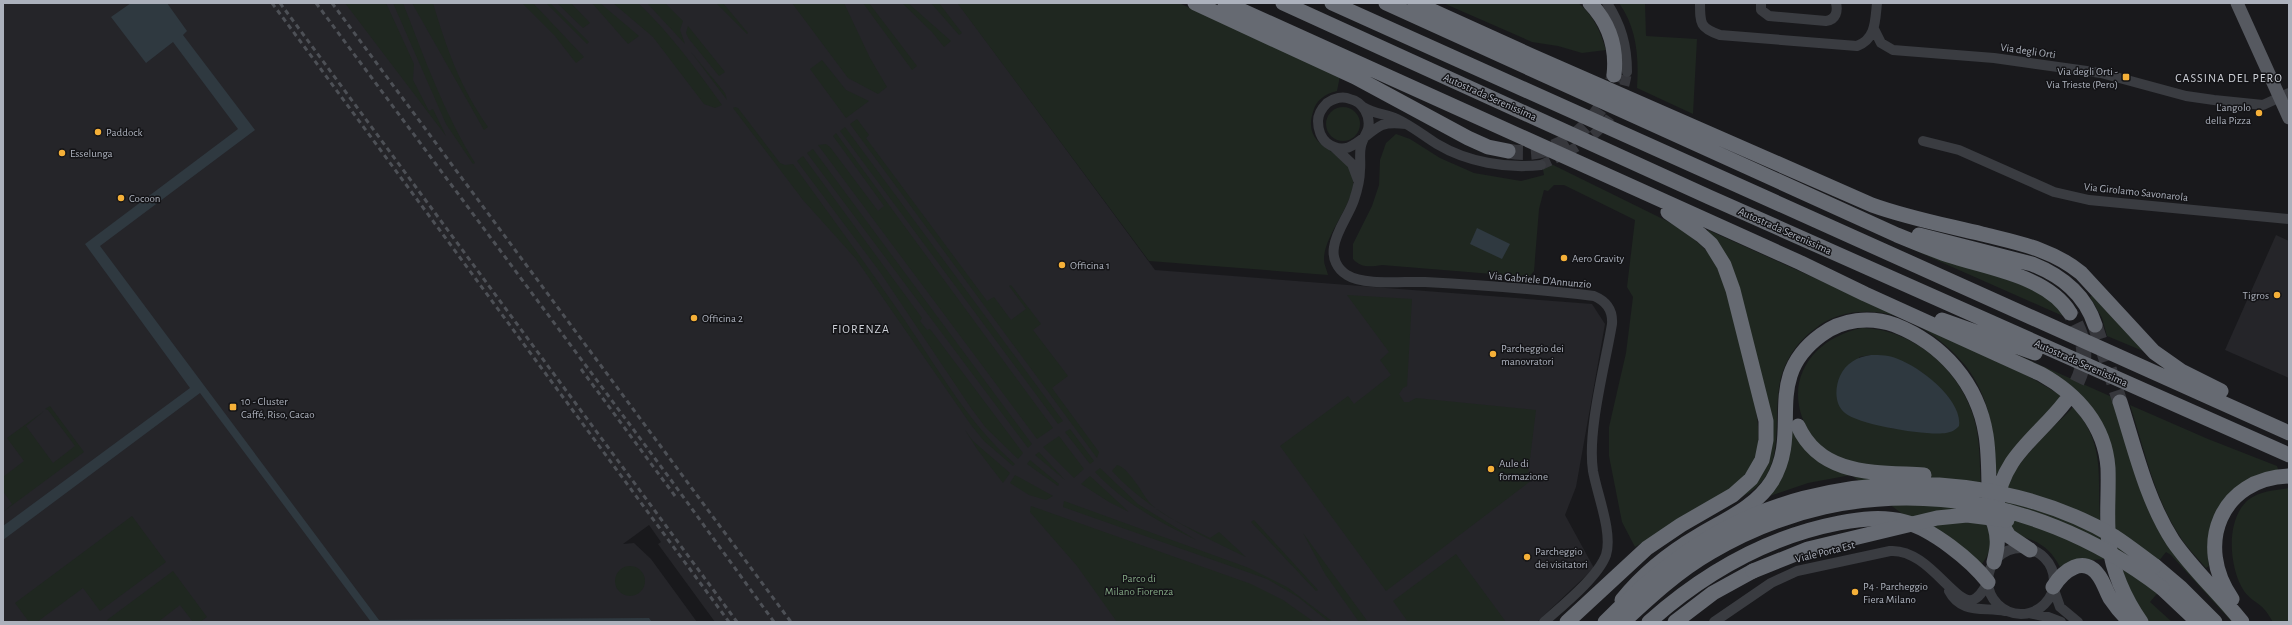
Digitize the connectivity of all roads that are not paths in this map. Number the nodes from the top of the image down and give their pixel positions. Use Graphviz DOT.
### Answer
graph roads {
  1 [pos="1195,3"];
  2 [pos="1226,3"];
  3 [pos="1284,3"];
  4 [pos="1332,3"];
  5 [pos="1386,3"];
  6 [pos="1415,3"];
  7 [pos="1590,3"];
  8 [pos="1607,3"];
  9 [pos="1700,3"];
  10 [pos="1761,3"];
  11 [pos="1836,3"];
  12 [pos="1877,3"];
  13 [pos="2237,3"];
  14 [pos="1874,29"];
  15 [pos="1621,73"];
  16 [pos="2284,96"];
  17 [pos="1363,106"];
  18 [pos="2289,118"];
  19 [pos="1406,124"];
  20 [pos="1364,137"];
  21 [pos="1524,139"];
  22 [pos="1923,141"];
  23 [pos="1333,146"];
  24 [pos="1508,151"];
  25 [pos="1541,165"];
  26 [pos="1765,166"];
  27 [pos="1359,181"];
  28 [pos="2288,218"];
  29 [pos="1801,262"];
  30 [pos="2070,313"];
  31 [pos="2095,325"];
  32 [pos="2065,402"];
  33 [pos="2120,402"];
  34 [pos="2169,402"];
  35 [pos="2289,423"];
  36 [pos="1792,424"];
  37 [pos="2289,433"];
  38 [pos="2289,455"];
  39 [pos="2289,476"];
  40 [pos="1990,489"];
  41 [pos="1997,517"];
  42 [pos="2090,524"];
  43 [pos="2030,550"];
  44 [pos="1994,562"];
  45 [pos="2134,568"];
  46 [pos="1988,582"];
  47 [pos="1944,583"];
  48 [pos="2053,587"];
  49 [pos="2007,611"];
  50 [pos="2029,613"];
  51 [pos="1544,622"];
  52 [pos="1567,622"];
  53 [pos="1605,622"];
  54 [pos="1623,622"];
  55 [pos="1650,622"];
  56 [pos="1675,622"];
  57 [pos="1714,622"];
  58 [pos="2061,622"];
  59 [pos="2078,622"];
  60 [pos="2130,622"];
  61 [pos="2141,622"];
  62 [pos="2198,622"];
  63 [pos="2215,622"];
  64 [pos="2242,622"];
  65 [pos="2249,622"];
  1 -- 24 [label="highway"];
  2 -- 21 [label="highway"];
  3 -- 34 [label="highway, Autostrada Serenissima"];
  4 -- 37 [label="highway, Autostrada Serenissima"];
  5 -- 26 [label="highway"];
  6 -- 26 [label="highway"];
  7 -- 15 [label="highway"];
  8 -- 15 [label="street"];
  9 -- 14 [label="street"];
  10 -- 11 [label="street"];
  12 -- 14 [label="street"];
  13 -- 16 [label="main road"];
  14 -- 16 [label="street, Via degli Orti"];
  16 -- 18 [label="main road"];
  17 -- 19 [label="street"];
  17 -- 20 [label="street"];
  17 -- 23 [label="street"];
  19 -- 20 [label="street"];
  19 -- 25 [label="street"];
  20 -- 23 [label="street"];
  20 -- 27 [label="street, Via Gabriele D'Annunzio"];
  21 -- 29 [label="highway"];
  21 -- 52 [label="highway"];
  22 -- 28 [label="street, Via Girolamo Savonarola"];
  23 -- 27 [label="street"];
  26 -- 30 [label="highway"];
  26 -- 31 [label="highway"];
  26 -- 35 [label="highway"];
  27 -- 51 [label="street, Via Gabriele D'Annunzio"];
  29 -- 34 [label="highway"];
  29 -- 61 [label="highway"];
  32 -- 41 [label="highway"];
  33 -- 64 [label="highway"];
  34 -- 38 [label="highway, Autostrada Serenissima"];
  36 -- 40 [label="highway"];
  36 -- 42 [label="highway, bridge"];
  36 -- 53 [label="highway, bridge"];
  39 -- 65 [label="highway"];
  40 -- 41 [label="highway"];
  40 -- 44 [label="highway"];
  41 -- 43 [label="highway"];
  42 -- 53 [label="highway, bridge"];
  42 -- 63 [label="highway, bridge"];
  43 -- 44 [label="street"];
  43 -- 48 [label="street"];
  44 -- 46 [label="street"];
  45 -- 54 [label="highway, bridge"];
  45 -- 56 [label="highway, bridge"];
  45 -- 62 [label="highway, bridge"];
  46 -- 47 [label="street, Viale Porta Est"];
  46 -- 49 [label="street"];
  46 -- 55 [label="highway"];
  47 -- 49 [label="street, Viale Porta Est"];
  47 -- 57 [label="street, Viale Porta Est"];
  48 -- 50 [label="street"];
  48 -- 59 [label="street"];
  48 -- 60 [label="highway"];
  49 -- 50 [label="street"];
  50 -- 58 [label="street"];
}
